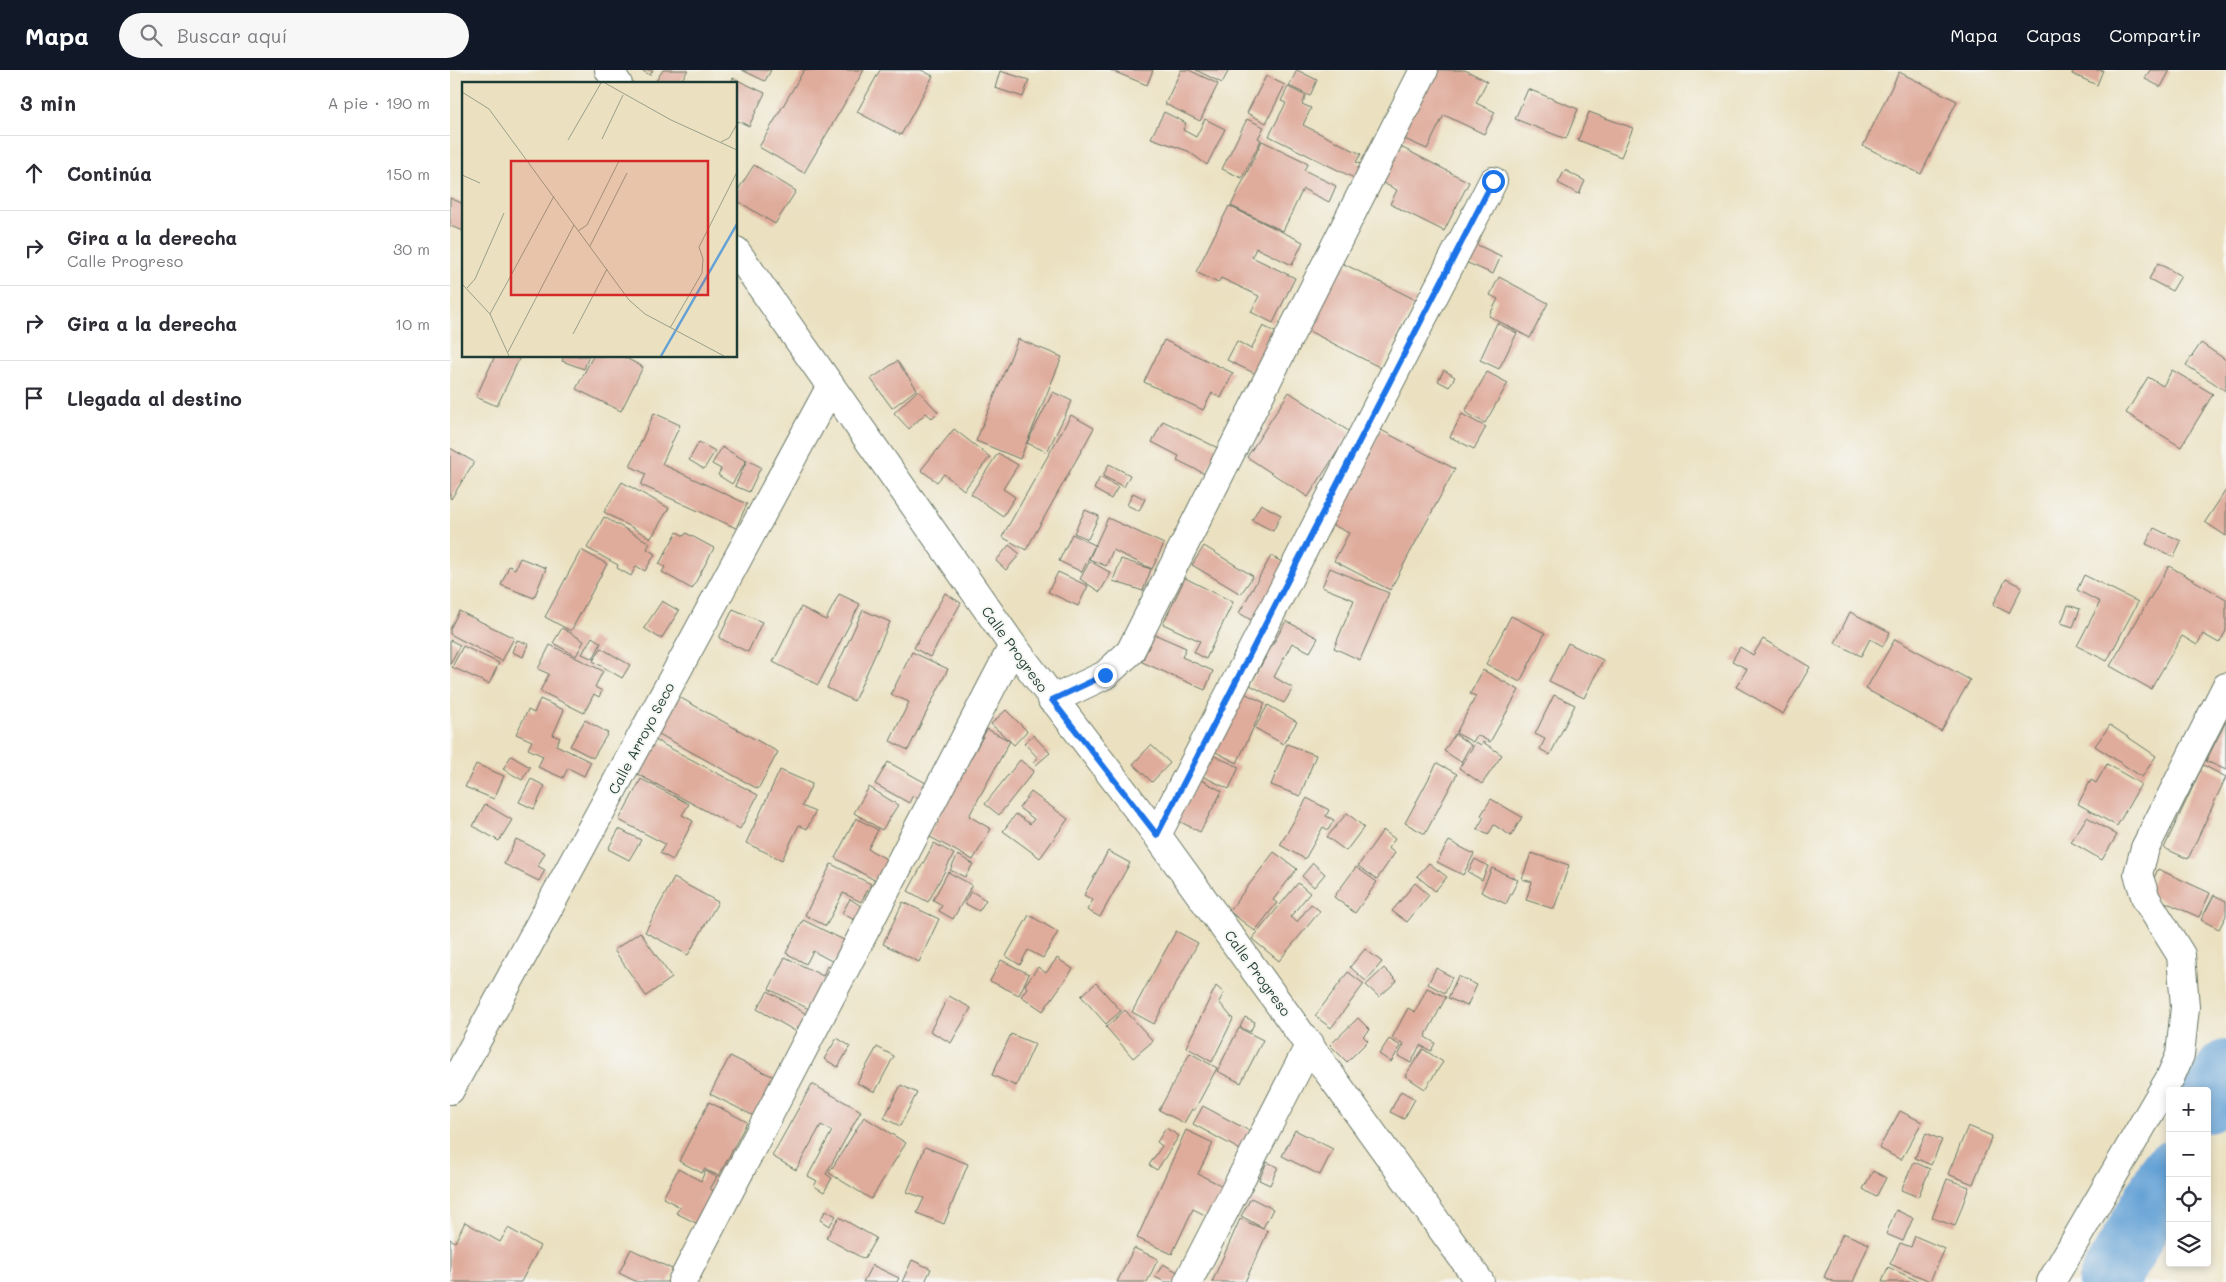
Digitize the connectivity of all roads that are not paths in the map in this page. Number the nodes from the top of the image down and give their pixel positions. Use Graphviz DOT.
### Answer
graph roads {
  1 [pos="609,70"];
  2 [pos="1424,70"];
  3 [pos="617,82"];
  4 [pos="1493,181"];
  5 [pos="738,254"];
  6 [pos="831,386"];
  7 [pos="1013,646"];
  8 [pos="2226,687"];
  9 [pos="1052,700"];
  10 [pos="1157,835"];
  11 [pos="1310,1044"];
  12 [pos="450,1090"];
  13 [pos="682,1282"];
  14 [pos="1188,1282"];
  15 [pos="1480,1282"];
  16 [pos="2051,1282"];
  1 -- 3 [label="street"];
  2 -- 9 [label="street"];
  4 -- 10 [label="street"];
  5 -- 6 [label="street, Calle Progreso"];
  6 -- 7 [label="street, Calle Progreso"];
  6 -- 12 [label="street, Calle Arroyo Seco"];
  7 -- 9 [label="street, Calle Progreso"];
  7 -- 13 [label="street"];
  8 -- 16 [label="street"];
  9 -- 10 [label="street, Calle Progreso"];
  10 -- 11 [label="street, Calle Progreso"];
  11 -- 14 [label="street"];
  11 -- 15 [label="street, Calle Progreso"];
}
